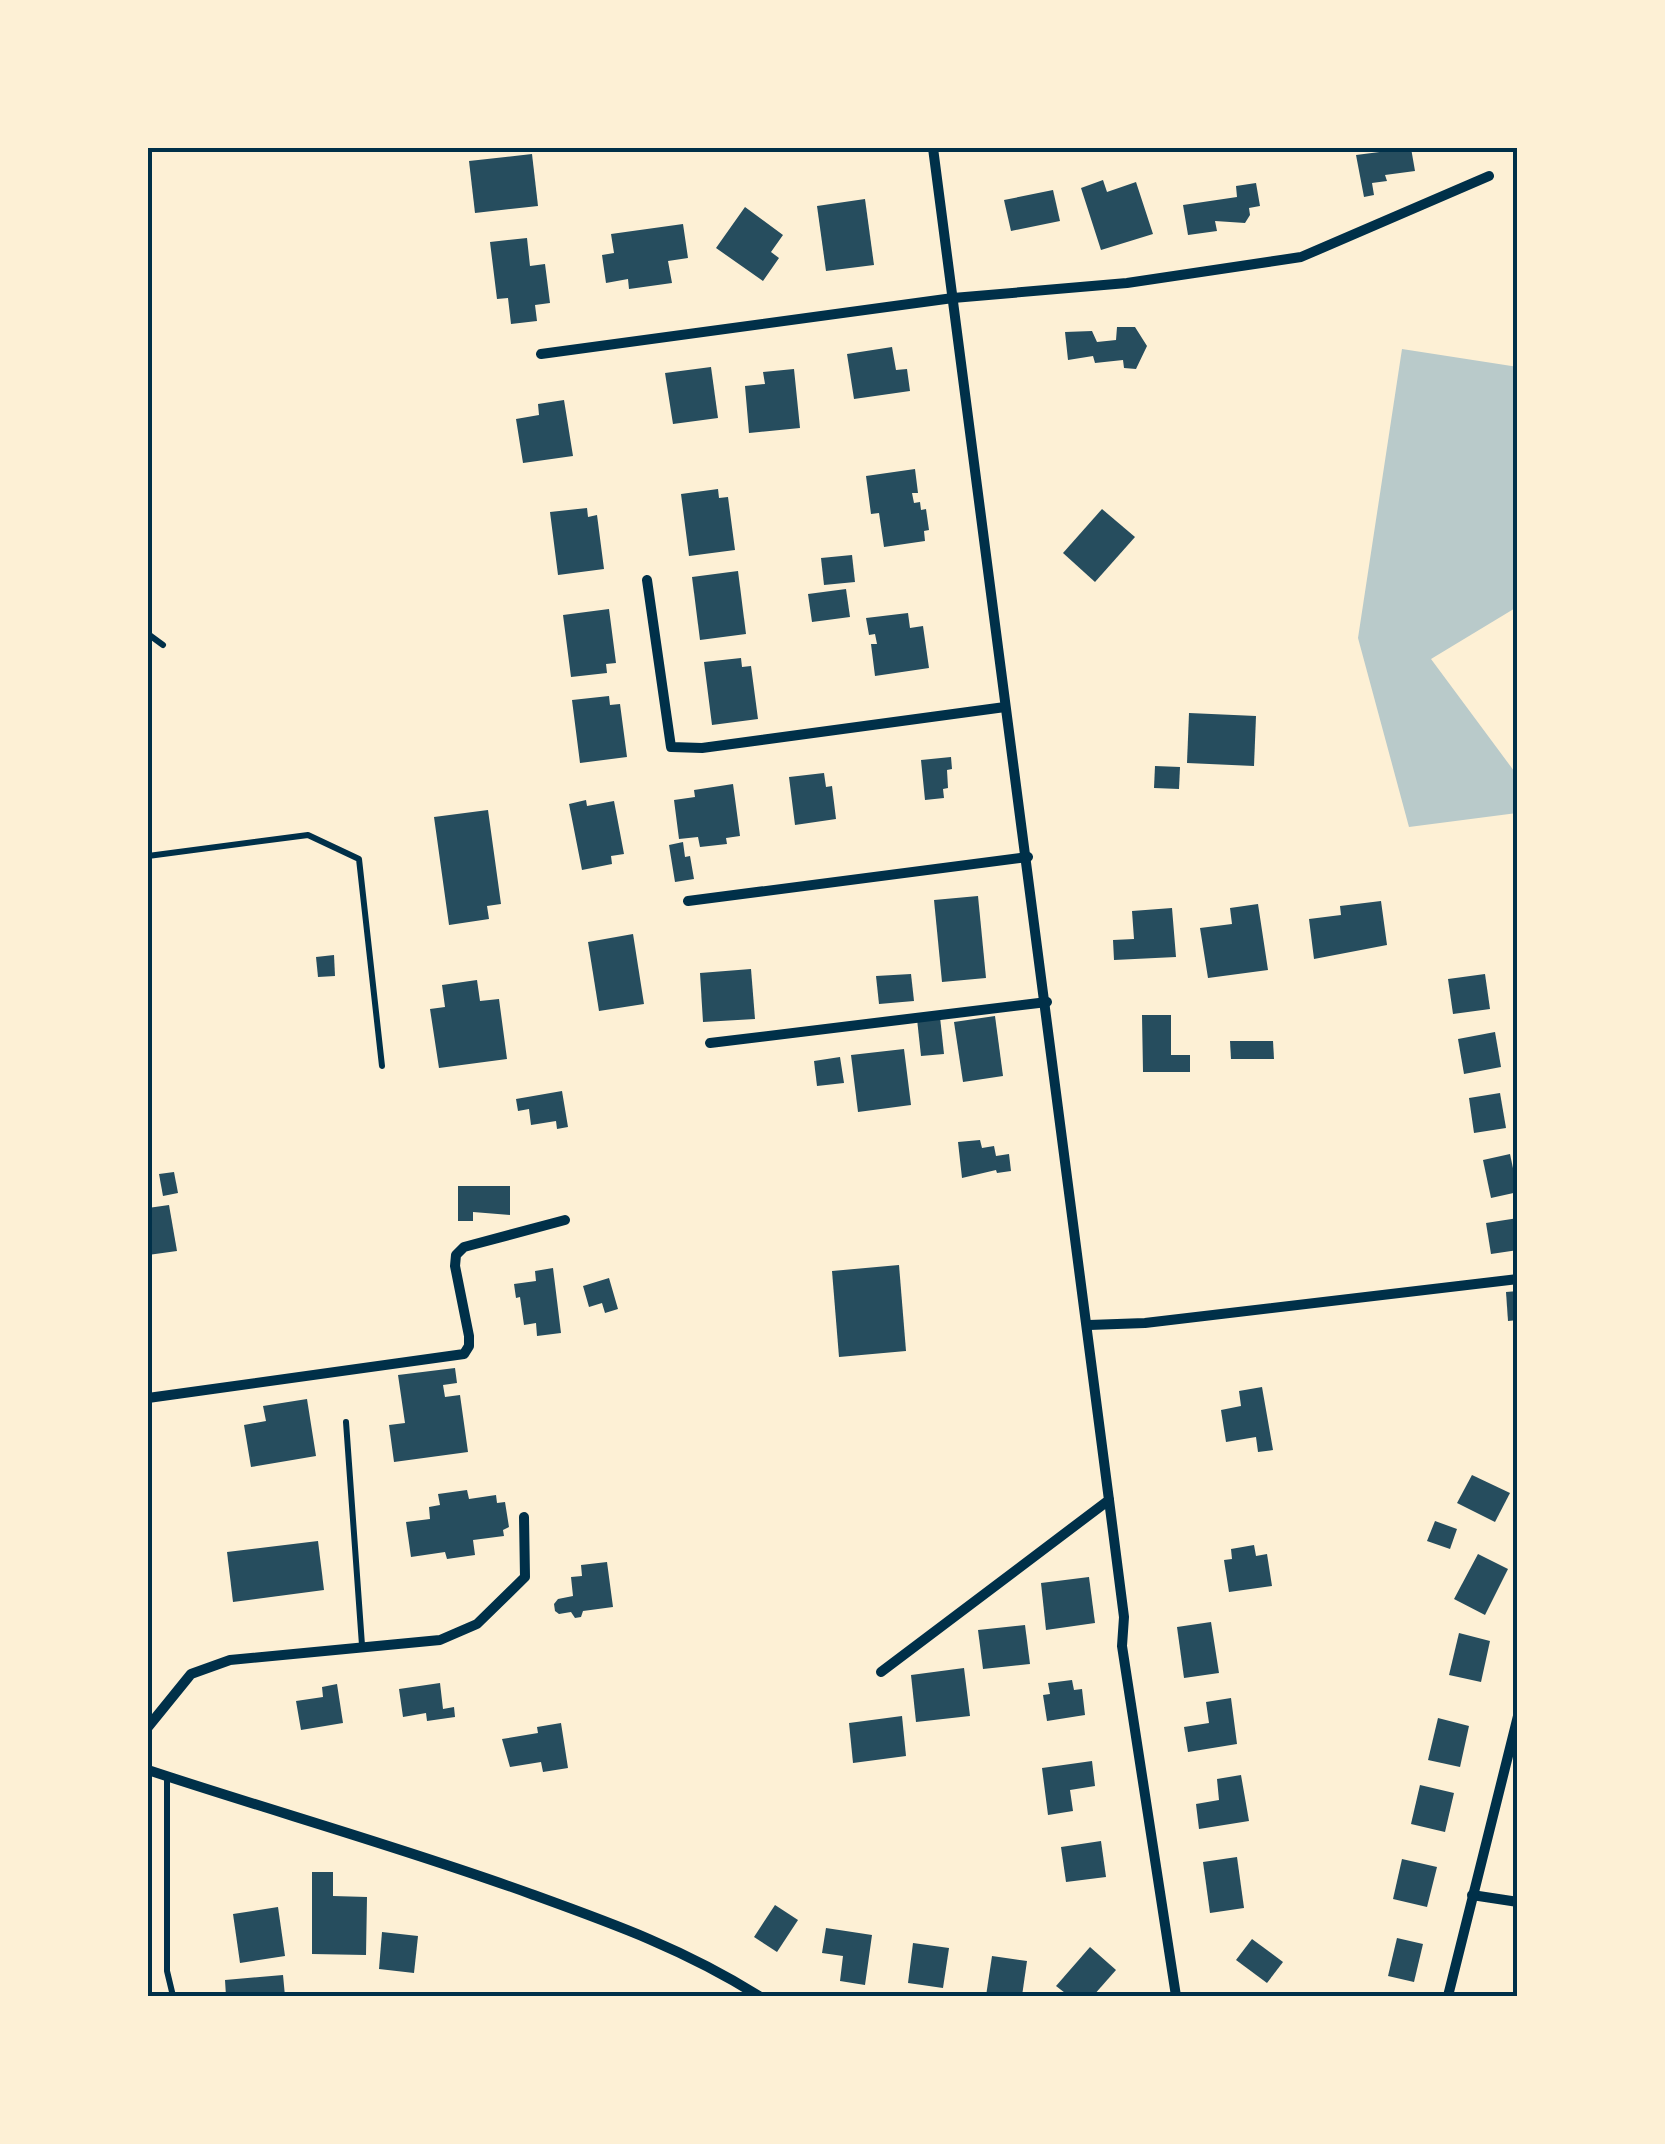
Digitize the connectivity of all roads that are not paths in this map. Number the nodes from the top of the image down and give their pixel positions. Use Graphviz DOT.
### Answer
graph roads {
  1 [pos="932,148"];
  2 [pos="1489,176"];
  3 [pos="953,298"];
  4 [pos="541,354"];
  5 [pos="648,580"];
  6 [pos="148,634"];
  7 [pos="163,645"];
  8 [pos="1005,707"];
  9 [pos="148,856"];
  10 [pos="1028,857"];
  11 [pos="688,901"];
  12 [pos="1047,1002"];
  13 [pos="710,1043"];
  14 [pos="382,1066"];
  15 [pos="565,1220"];
  16 [pos="1518,1279"];
  17 [pos="1089,1326"];
  18 [pos="148,1398"];
  19 [pos="346,1422"];
  20 [pos="1109,1500"];
  21 [pos="524,1517"];
  22 [pos="362,1645"];
  23 [pos="880,1672"];
  24 [pos="1518,1716"];
  25 [pos="148,1726"];
  26 [pos="148,1770"];
  27 [pos="167,1776"];
  28 [pos="1472,1895"];
  29 [pos="1518,1902"];
  30 [pos="174,1996"];
  31 [pos="759,1996"];
  32 [pos="1176,1996"];
  33 [pos="1448,1996"];
  1 -- 3 [label="street"];
  2 -- 3 [label="street"];
  3 -- 4 [label="street"];
  3 -- 8 [label="street"];
  5 -- 8 [label="street"];
  6 -- 7 [label="lane"];
  8 -- 10 [label="street"];
  9 -- 14 [label="lane"];
  10 -- 11 [label="street"];
  10 -- 12 [label="street"];
  12 -- 13 [label="street"];
  12 -- 17 [label="street"];
  15 -- 18 [label="street"];
  16 -- 17 [label="street"];
  17 -- 20 [label="street"];
  19 -- 22 [label="lane"];
  20 -- 23 [label="street"];
  20 -- 32 [label="street"];
  21 -- 22 [label="street"];
  22 -- 25 [label="street"];
  24 -- 28 [label="street"];
  26 -- 27 [label="street"];
  27 -- 30 [label="lane"];
  27 -- 31 [label="street"];
  28 -- 29 [label="street"];
  28 -- 33 [label="street"];
}
